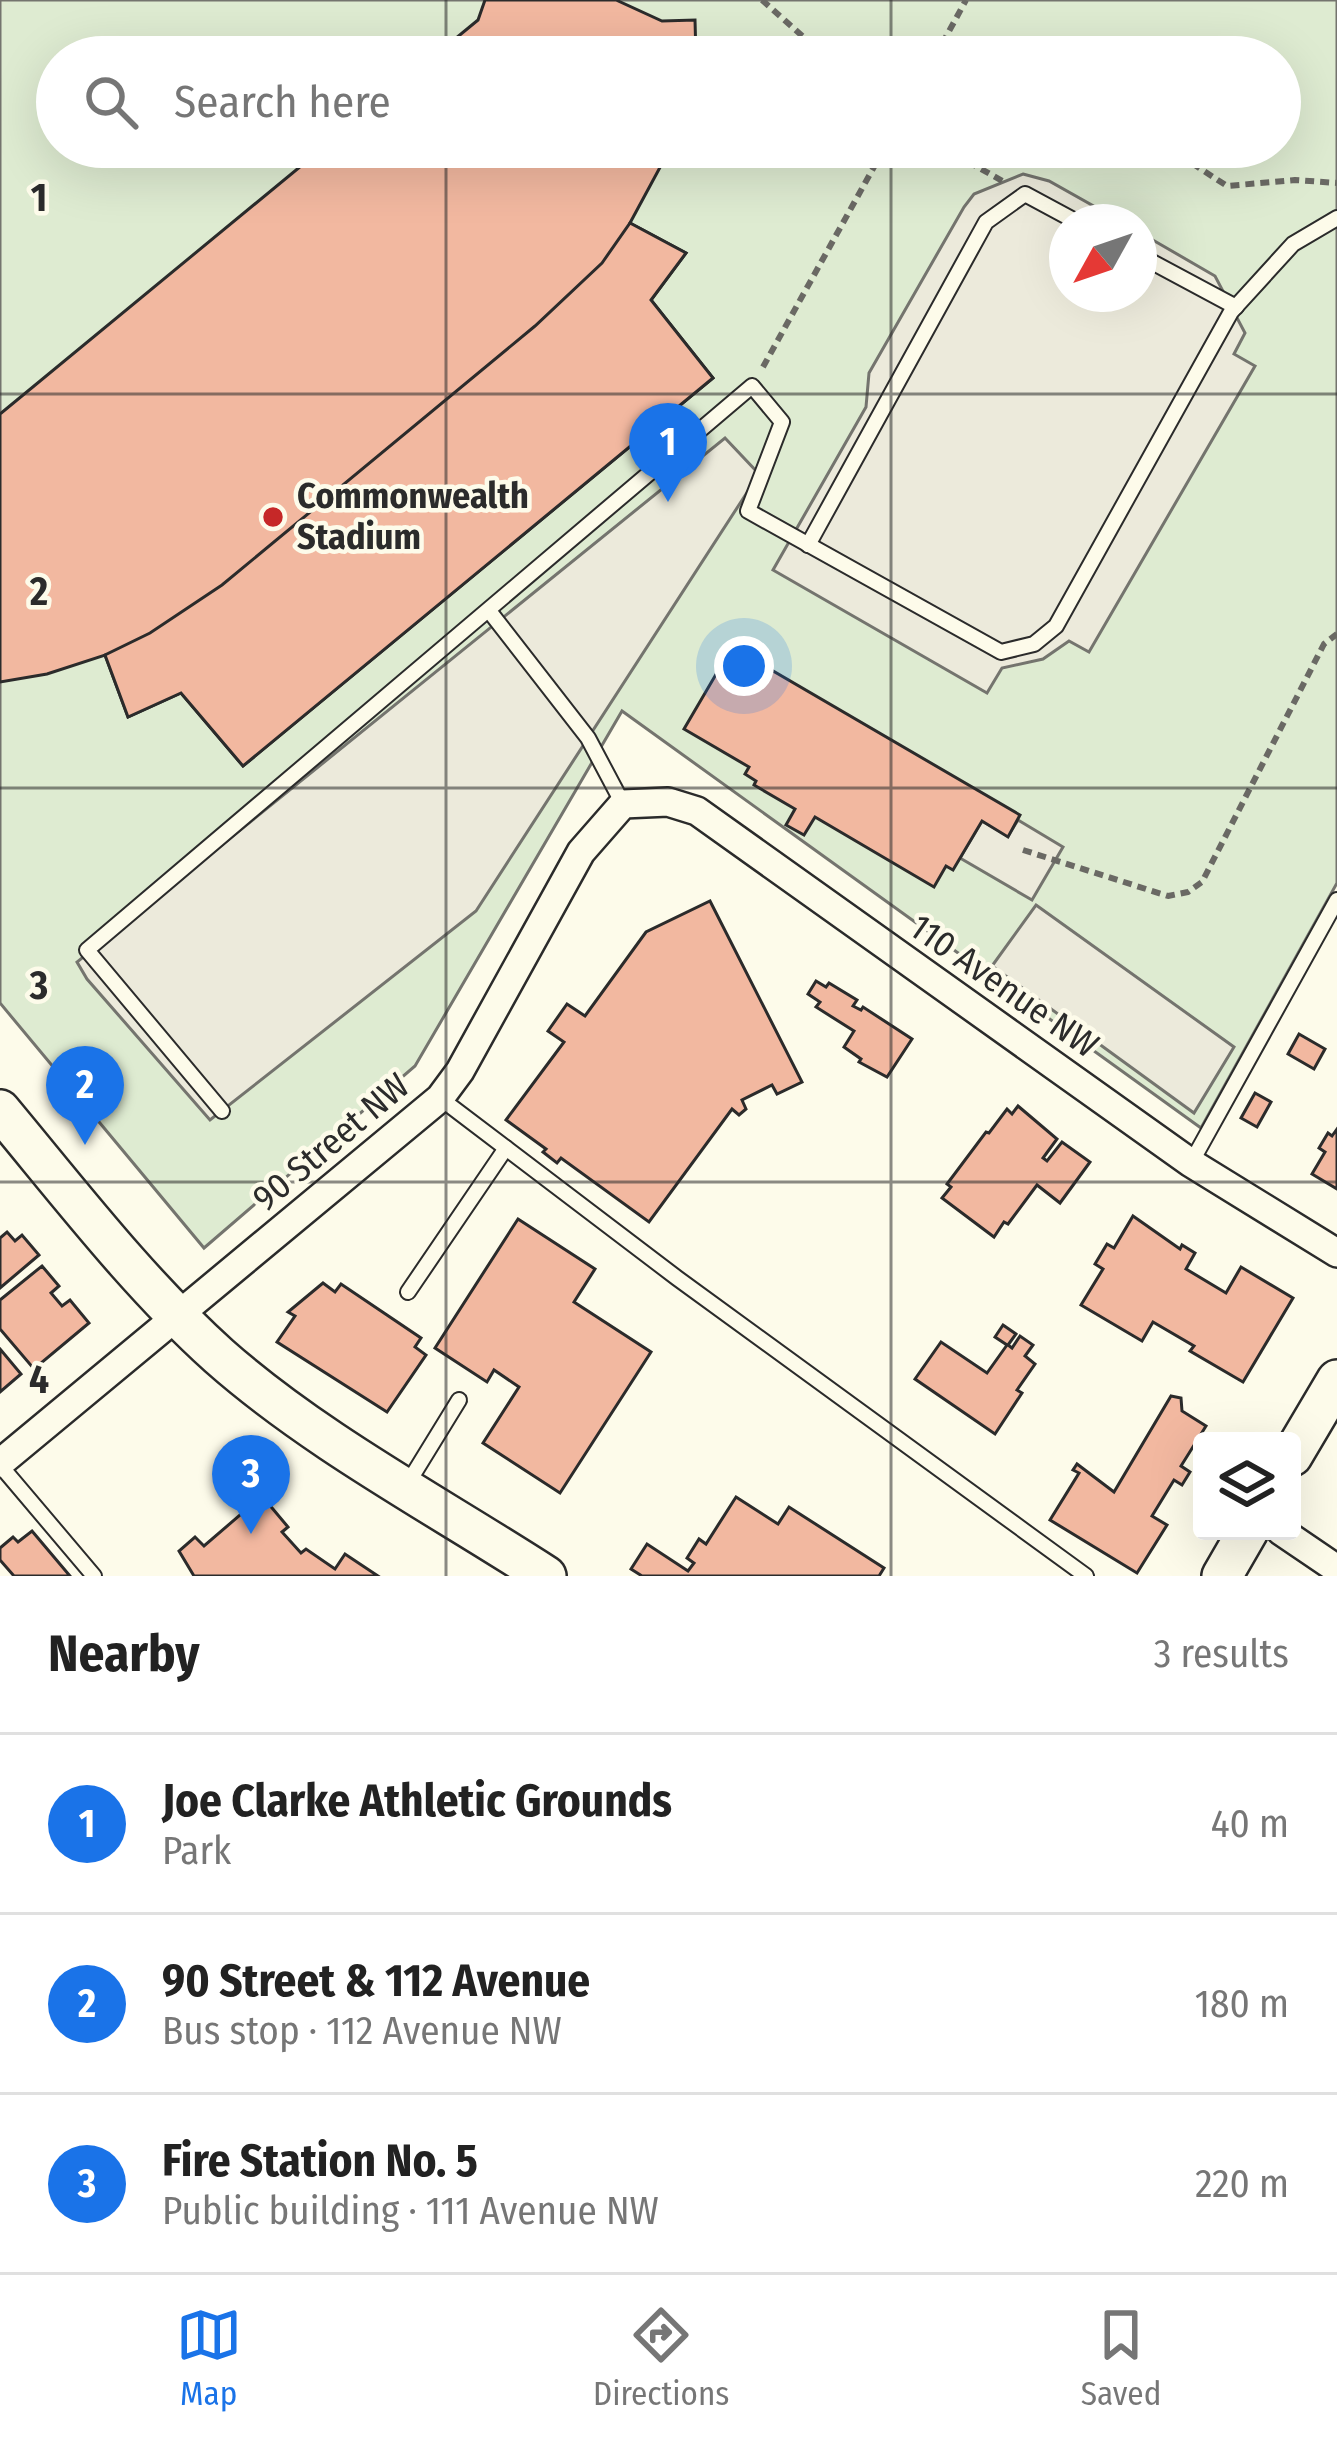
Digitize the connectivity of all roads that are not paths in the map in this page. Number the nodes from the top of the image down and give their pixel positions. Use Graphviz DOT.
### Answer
graph roads {
  1 [pos="1049,207"];
  2 [pos="1337,218"];
  3 [pos="1157,265"];
  4 [pos="1236,307"];
  5 [pos="808,544"];
  6 [pos="490,612"];
  7 [pos="623,804"];
  8 [pos="1337,901"];
  9 [pos="440,1098"];
  10 [pos="0,1110"];
  11 [pos="222,1112"];
  12 [pos="506,1148"];
  13 [pos="1191,1163"];
  14 [pos="1337,1253"];
  15 [pos="408,1292"];
  16 [pos="176,1315"];
  17 [pos="1337,1380"];
  18 [pos="459,1400"];
  19 [pos="1301,1441"];
  20 [pos="0,1464"];
  21 [pos="406,1486"];
  22 [pos="1243,1540"];
  23 [pos="1294,1540"];
  24 [pos="1337,1569"];
  25 [pos="94,1576"];
  26 [pos="545,1576"];
  27 [pos="1086,1576"];
  28 [pos="1222,1576"];
  1 -- 5 [label="lane"];
  2 -- 4 [label="lane"];
  3 -- 4 [label="lane"];
  4 -- 5 [label="lane"];
  5 -- 6 [label="lane"];
  6 -- 7 [label="lane"];
  6 -- 11 [label="lane"];
  7 -- 9 [label="street, 90 Street NW"];
  7 -- 13 [label="street, 110 Avenue NW"];
  8 -- 13 [label="lane"];
  9 -- 12 [label="lane"];
  9 -- 16 [label="street, 90 Street NW"];
  10 -- 16 [label="main road"];
  12 -- 15 [label="lane"];
  12 -- 27 [label="lane"];
  13 -- 14 [label="street, 110 Avenue NW"];
  16 -- 20 [label="street, 90 Street NW"];
  16 -- 21 [label="main road"];
  17 -- 19 [label="main road"];
  18 -- 21 [label="lane"];
  20 -- 25 [label="lane"];
  21 -- 26 [label="main road"];
  22 -- 28 [label="main road"];
  23 -- 24 [label="street"];
}
